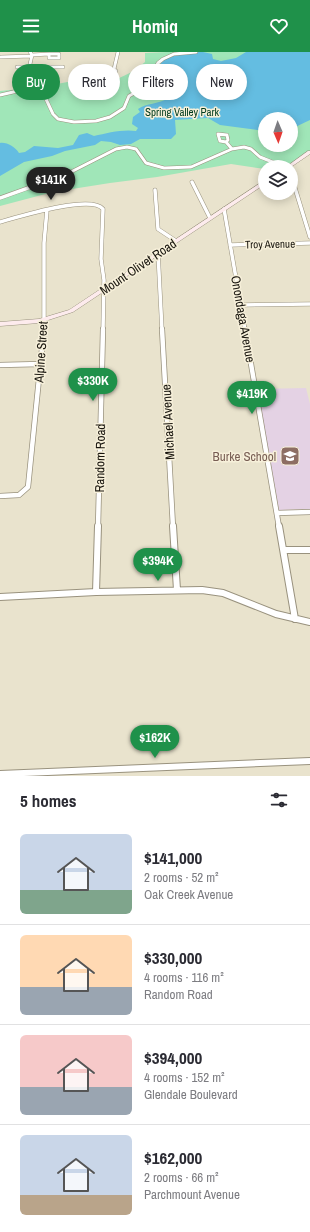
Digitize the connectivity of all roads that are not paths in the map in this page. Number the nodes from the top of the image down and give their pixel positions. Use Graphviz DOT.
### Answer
graph roads {
  1 [pos="118,52"];
  2 [pos="196,52"];
  3 [pos="31,54"];
  4 [pos="49,54"];
  5 [pos="1,57"];
  6 [pos="29,64"];
  7 [pos="116,64"];
  8 [pos="60,68"];
  9 [pos="63,68"];
  10 [pos="0,95"];
  11 [pos="226,142"];
  12 [pos="232,149"];
  13 [pos="310,152"];
  14 [pos="268,160"];
  15 [pos="297,160"];
  16 [pos="192,182"];
  17 [pos="258,187"];
  18 [pos="155,190"];
  19 [pos="0,198"];
  20 [pos="298,198"];
  21 [pos="224,209"];
  22 [pos="47,210"];
  23 [pos="210,218"];
  24 [pos="0,222"];
  25 [pos="310,237"];
  26 [pos="176,241"];
  27 [pos="310,243"];
  28 [pos="230,245"];
  29 [pos="158,253"];
  30 [pos="104,290"];
  31 [pos="310,304"];
  32 [pos="241,305"];
  33 [pos="44,320"];
  34 [pos="0,324"];
  35 [pos="41,364"];
  36 [pos="0,365"];
  37 [pos="0,496"];
  38 [pos="277,512"];
  39 [pos="310,512"];
  40 [pos="284,550"];
  41 [pos="310,550"];
  42 [pos="177,590"];
  43 [pos="96,592"];
  44 [pos="0,597"];
  45 [pos="295,619"];
  46 [pos="310,622"];
  47 [pos="310,761"];
  48 [pos="0,774"];
  1 -- 7 [label="street"];
  2 -- 10 [label="street"];
  3 -- 4 [label="street"];
  3 -- 5 [label="street"];
  3 -- 6 [label="street"];
  8 -- 9 [label="street"];
  11 -- 12 [label="street"];
  12 -- 14 [label="street"];
  12 -- 19 [label="street"];
  13 -- 15 [label="street"];
  16 -- 23 [label="street"];
  17 -- 21 [label="street, Mount Olivet Road"];
  18 -- 26 [label="street"];
  20 -- 25 [label="street"];
  21 -- 23 [label="street, Mount Olivet Road"];
  21 -- 28 [label="street, Onondaga Avenue"];
  22 -- 24 [label="street"];
  22 -- 30 [label="street, Random Road"];
  22 -- 33 [label="street, Alpine Street"];
  23 -- 26 [label="street, Mount Olivet Road"];
  26 -- 29 [label="street, Mount Olivet Road"];
  27 -- 28 [label="street, Troy Avenue"];
  28 -- 32 [label="street, Onondaga Avenue"];
  29 -- 30 [label="street, Mount Olivet Road"];
  29 -- 42 [label="street, Michael Avenue"];
  30 -- 33 [label="street, Mount Olivet Road"];
  30 -- 43 [label="street, Random Road"];
  31 -- 32 [label="street"];
  32 -- 38 [label="street, Onondaga Avenue"];
  33 -- 34 [label="street, Mount Olivet Road"];
  33 -- 35 [label="street, Alpine Street"];
  35 -- 36 [label="street"];
  35 -- 37 [label="street, Alpine Street"];
  38 -- 39 [label="street"];
  38 -- 40 [label="street, Onondaga Avenue"];
  40 -- 41 [label="street"];
  40 -- 45 [label="street, Onondaga Avenue"];
  42 -- 43 [label="street"];
  42 -- 45 [label="street"];
  43 -- 44 [label="street"];
  45 -- 46 [label="street"];
  47 -- 48 [label="street"];
}
